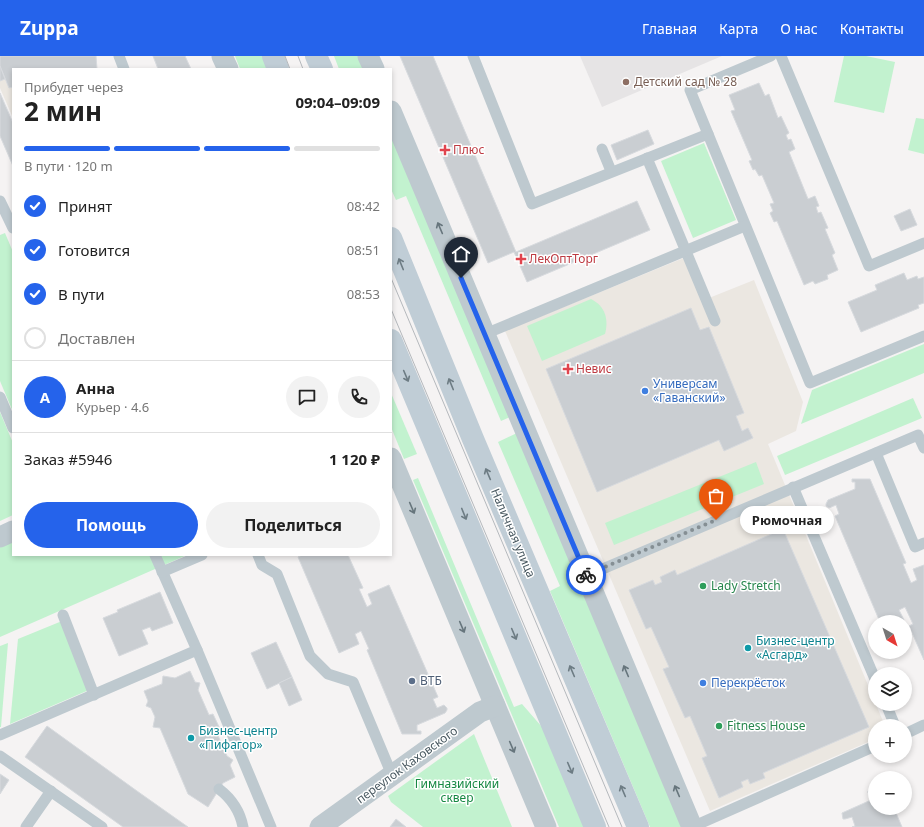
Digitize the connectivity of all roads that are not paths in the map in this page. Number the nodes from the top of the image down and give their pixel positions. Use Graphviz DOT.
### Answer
graph roads {
  1 [pos="119,56"];
  2 [pos="222,56"];
  3 [pos="273,56"];
  4 [pos="316,56"];
  5 [pos="368,56"];
  6 [pos="473,56"];
  7 [pos="771,56"];
  8 [pos="781,56"];
  9 [pos="124,68"];
  10 [pos="228,68"];
  11 [pos="278,68"];
  12 [pos="322,68"];
  13 [pos="374,68"];
  14 [pos="392,113"];
  15 [pos="708,134"];
  16 [pos="602,149"];
  17 [pos="647,158"];
  18 [pos="612,171"];
  19 [pos="0,201"];
  20 [pos="12,226"];
  21 [pos="745,226"];
  22 [pos="392,240"];
  23 [pos="924,243"];
  24 [pos="686,251"];
  25 [pos="715,322"];
  26 [pos="485,334"];
  27 [pos="924,336"];
  28 [pos="392,342"];
  29 [pos="0,397"];
  30 [pos="12,426"];
  31 [pos="924,448"];
  32 [pos="876,453"];
  33 [pos="393,468"];
  34 [pos="793,487"];
  35 [pos="12,531"];
  36 [pos="0,537"];
  37 [pos="924,543"];
  38 [pos="155,556"];
  39 [pos="200,556"];
  40 [pos="258,556"];
  41 [pos="162,572"];
  42 [pos="586,576"];
  43 [pos="63,615"];
  44 [pos="198,650"];
  45 [pos="870,667"];
  46 [pos="94,695"];
  47 [pos="495,706"];
  48 [pos="924,725"];
  49 [pos="912,731"];
  50 [pos="1,735"];
  51 [pos="868,749"];
  52 [pos="0,756"];
  53 [pos="392,775"];
  54 [pos="219,789"];
  55 [pos="51,791"];
  56 [pos="26,827"];
  57 [pos="102,827"];
  58 [pos="243,827"];
  59 [pos="270,827"];
  60 [pos="320,827"];
  61 [pos="546,827"];
  62 [pos="595,827"];
  63 [pos="638,827"];
  64 [pos="692,827"];
  1 -- 9 [label="lane"];
  2 -- 10 [label="street"];
  3 -- 11 [label="main road"];
  4 -- 12 [label="main road"];
  5 -- 13 [label="street"];
  6 -- 18 [label="lane"];
  7 -- 15 [label="lane"];
  8 -- 23 [label="lane"];
  26 -- 14 [label="street, one-way"];
  15 -- 17 [label="lane"];
  15 -- 21 [label="lane"];
  16 -- 18 [label="lane"];
  17 -- 18 [label="lane"];
  17 -- 24 [label="lane"];
  19 -- 20 [label="lane"];
  21 -- 24 [label="lane"];
  21 -- 27 [label="lane"];
  63 -- 22 [label="main road, Наличная улица, one-way"];
  24 -- 25 [label="lane"];
  24 -- 26 [label="lane"];
  26 -- 42 [label="street"];
  28 -- 62 [label="main road, one-way"];
  29 -- 30 [label="lane"];
  31 -- 32 [label="lane"];
  32 -- 34 [label="lane"];
  32 -- 37 [label="lane"];
  33 -- 47 [label="street, one-way"];
  34 -- 42 [label="lane"];
  34 -- 45 [label="lane"];
  35 -- 36 [label="street"];
  38 -- 41 [label="lane"];
  39 -- 41 [label="lane"];
  40 -- 53 [label="lane"];
  41 -- 44 [label="lane"];
  64 -- 42 [label="street, one-way"];
  43 -- 46 [label="lane"];
  44 -- 46 [label="lane"];
  44 -- 59 [label="lane"];
  46 -- 50 [label="lane"];
  47 -- 53 [label="street, переулок Каховского"];
  47 -- 61 [label="street, one-way"];
  48 -- 49 [label="lane"];
  51 -- 64 [label="lane"];
  52 -- 55 [label="lane"];
  53 -- 60 [label="street, переулок Каховского"];
  54 -- 58 [label="lane"];
  55 -- 56 [label="lane"];
  55 -- 57 [label="lane"];
}
